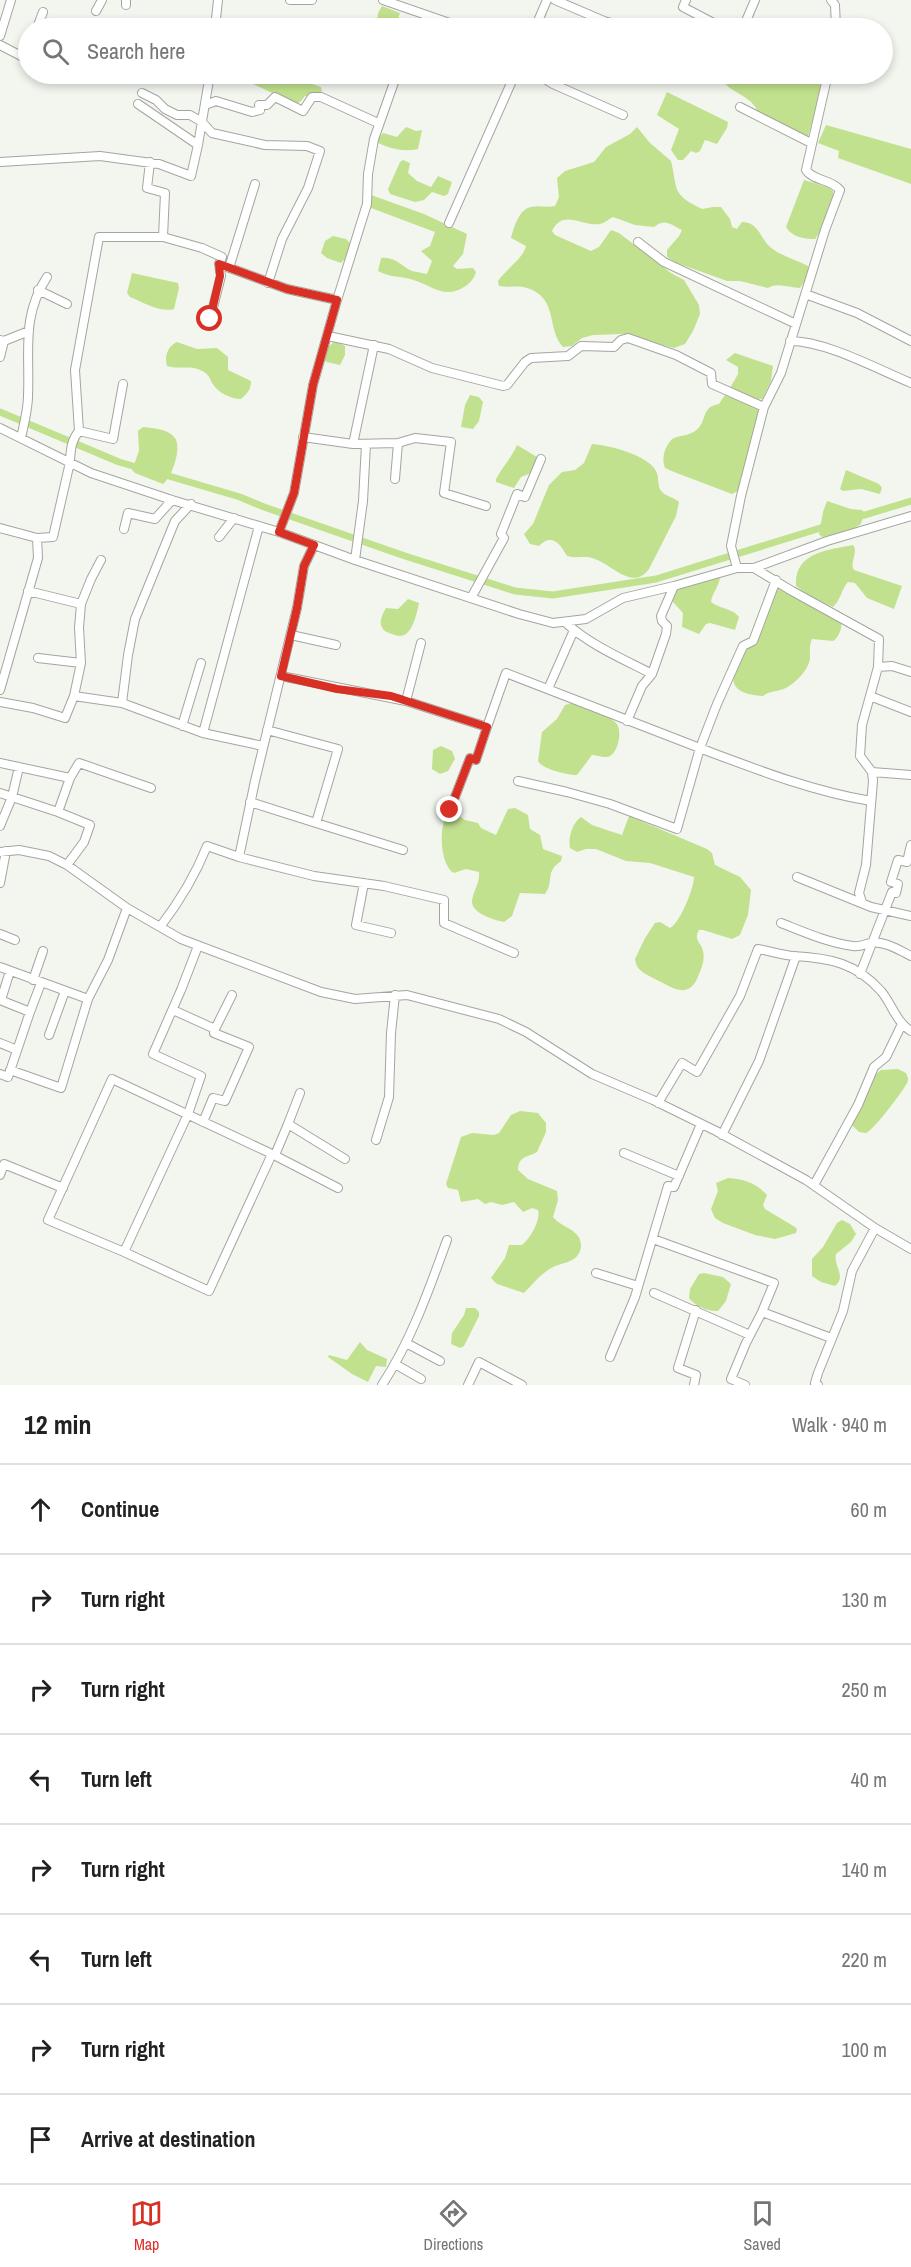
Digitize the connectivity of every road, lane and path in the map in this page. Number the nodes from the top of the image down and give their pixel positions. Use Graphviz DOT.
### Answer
graph roads {
  1 [pos="11,0"];
  2 [pos="102,0"];
  3 [pos="218,0"];
  4 [pos="290,0"];
  5 [pos="312,0"];
  6 [pos="383,0"];
  7 [pos="547,0"];
  8 [pos="555,0"];
  9 [pos="686,0"];
  10 [pos="755,0"];
  11 [pos="831,0"];
  12 [pos="96,11"];
  13 [pos="43,12"];
  14 [pos="427,17"];
  15 [pos="41,18"];
  16 [pos="216,18"];
  17 [pos="430,18"];
  18 [pos="539,18"];
  19 [pos="597,18"];
  20 [pos="703,18"];
  21 [pos="747,18"];
  22 [pos="836,18"];
  23 [pos="0,36"];
  24 [pos="0,45"];
  25 [pos="18,54"];
  26 [pos="208,84"];
  27 [pos="393,84"];
  28 [pos="511,84"];
  29 [pos="553,84"];
  30 [pos="826,84"];
  31 [pos="142,93"];
  32 [pos="138,104"];
  33 [pos="205,105"];
  34 [pos="740,107"];
  35 [pos="623,115"];
  36 [pos="202,122"];
  37 [pos="378,123"];
  38 [pos="811,143"];
  39 [pos="198,145"];
  40 [pos="0,162"];
  41 [pos="150,162"];
  42 [pos="255,184"];
  43 [pos="449,223"];
  44 [pos="164,237"];
  45 [pos="638,242"];
  46 [pos="219,264"];
  47 [pos="229,268"];
  48 [pos="47,277"];
  49 [pos="268,283"];
  50 [pos="38,290"];
  51 [pos="805,297"];
  52 [pos="337,300"];
  53 [pos="67,304"];
  54 [pos="210,319"];
  55 [pos="796,324"];
  56 [pos="28,331"];
  57 [pos="328,336"];
  58 [pos="2,341"];
  59 [pos="790,341"];
  60 [pos="911,341"];
  61 [pos="374,345"];
  62 [pos="0,357"];
  63 [pos="911,383"];
  64 [pos="123,384"];
  65 [pos="764,407"];
  66 [pos="0,428"];
  67 [pos="77,433"];
  68 [pos="303,437"];
  69 [pos="21,438"];
  70 [pos="398,443"];
  71 [pos="353,444"];
  72 [pos="366,444"];
  73 [pos="541,459"];
  74 [pos="69,463"];
  75 [pos="395,479"];
  76 [pos="172,501"];
  77 [pos="191,504"];
  78 [pos="486,506"];
  79 [pos="911,516"];
  80 [pos="234,518"];
  81 [pos="259,526"];
  82 [pos="0,528"];
  83 [pos="281,528"];
  84 [pos="124,529"];
  85 [pos="219,537"];
  86 [pos="37,538"];
  87 [pos="314,545"];
  88 [pos="355,557"];
  89 [pos="101,560"];
  90 [pos="736,566"];
  91 [pos="754,568"];
  92 [pos="776,580"];
  93 [pos="674,586"];
  94 [pos="28,591"];
  95 [pos="473,595"];
  96 [pos="81,604"];
  97 [pos="566,622"];
  98 [pos="574,630"];
  99 [pos="291,635"];
  100 [pos="420,643"];
  101 [pos="336,645"];
  102 [pos="38,658"];
  103 [pos="81,663"];
  104 [pos="201,663"];
  105 [pos="878,667"];
  106 [pos="911,672"];
  107 [pos="652,674"];
  108 [pos="281,676"];
  109 [pos="548,689"];
  110 [pos="0,690"];
  111 [pos="74,696"];
  112 [pos="870,696"];
  113 [pos="406,701"];
  114 [pos="0,702"];
  115 [pos="122,703"];
  116 [pos="911,712"];
  117 [pos="627,721"];
  118 [pos="182,726"];
  119 [pos="487,727"];
  120 [pos="267,730"];
  121 [pos="203,733"];
  122 [pos="263,746"];
  123 [pos="700,748"];
  124 [pos="0,763"];
  125 [pos="19,767"];
  126 [pos="872,772"];
  127 [pos="911,775"];
  128 [pos="70,778"];
  129 [pos="518,781"];
  130 [pos="151,788"];
  131 [pos="0,793"];
  132 [pos="12,797"];
  133 [pos="872,801"];
  134 [pos="250,802"];
  135 [pos="450,810"];
  136 [pos="58,812"];
  137 [pos="316,823"];
  138 [pos="0,826"];
  139 [pos="911,845"];
  140 [pos="403,850"];
  141 [pos="3,851"];
  142 [pos="239,857"];
  143 [pos="67,865"];
  144 [pos="797,877"];
  145 [pos="364,883"];
  146 [pos="0,884"];
  147 [pos="862,902"];
  148 [pos="127,908"];
  149 [pos="886,910"];
  150 [pos="911,916"];
  151 [pos="781,923"];
  152 [pos="160,927"];
  153 [pos="391,933"];
  154 [pos="0,934"];
  155 [pos="15,940"];
  156 [pos="873,942"];
  157 [pos="198,946"];
  158 [pos="43,951"];
  159 [pos="514,953"];
  160 [pos="796,956"];
  161 [pos="911,956"];
  162 [pos="0,967"];
  163 [pos="10,971"];
  164 [pos="860,974"];
  165 [pos="37,981"];
  166 [pos="65,992"];
  167 [pos="232,995"];
  168 [pos="395,995"];
  169 [pos="88,999"];
  170 [pos="1,1000"];
  171 [pos="173,1010"];
  172 [pos="30,1012"];
  173 [pos="902,1024"];
  174 [pos="215,1029"];
  175 [pos="911,1031"];
  176 [pos="49,1035"];
  177 [pos="0,1043"];
  178 [pos="17,1050"];
  179 [pos="10,1070"];
  180 [pos="0,1074"];
  181 [pos="300,1094"];
  182 [pos="658,1103"];
  183 [pos="188,1114"];
  184 [pos="203,1122"];
  185 [pos="288,1124"];
  186 [pos="701,1124"];
  187 [pos="722,1135"];
  188 [pos="376,1140"];
  189 [pos="624,1153"];
  190 [pos="273,1155"];
  191 [pos="345,1159"];
  192 [pos="0,1175"];
  193 [pos="679,1176"];
  194 [pos="814,1185"];
  195 [pos="63,1188"];
  196 [pos="338,1188"];
  197 [pos="875,1228"];
  198 [pos="653,1239"];
  199 [pos="447,1240"];
  200 [pos="910,1248"];
  201 [pos="124,1252"];
  202 [pos="596,1273"];
  203 [pos="638,1286"];
  204 [pos="654,1293"];
  205 [pos="696,1310"];
  206 [pos="762,1312"];
  207 [pos="750,1335"];
  208 [pos="831,1338"];
  209 [pos="406,1342"];
  210 [pos="610,1357"];
  211 [pos="440,1361"];
  212 [pos="395,1364"];
  213 [pos="421,1379"];
  214 [pos="382,1385"];
  215 [pos="468,1385"];
  216 [pos="522,1385"];
  217 [pos="694,1385"];
  218 [pos="745,1385"];
  219 [pos="818,1385"];
  1 -- 23 [label="street"];
  2 -- 12 [label="street"];
  3 -- 16 [label="street"];
  4 -- 5 [label="street"];
  6 -- 14 [label="street"];
  7 -- 18 [label="street"];
  8 -- 19 [label="street"];
  9 -- 20 [label="street"];
  10 -- 21 [label="street"];
  11 -- 22 [label="street"];
  13 -- 15 [label="street"];
  14 -- 17 [label="street"];
  24 -- 25 [label="street"];
  26 -- 33 [label="street"];
  27 -- 37 [label="street"];
  28 -- 43 [label="street"];
  29 -- 35 [label="street"];
  30 -- 38 [label="street"];
  31 -- 36 [label="street"];
  32 -- 39 [label="street"];
  33 -- 36 [label="street"];
  33 -- 37 [label="street"];
  34 -- 38 [label="street"];
  36 -- 39 [label="street"];
  36 -- 49 [label="street"];
  37 -- 52 [label="street"];
  38 -- 51 [label="street"];
  39 -- 41 [label="street"];
  40 -- 41 [label="street"];
  41 -- 44 [label="street"];
  42 -- 47 [label="street"];
  44 -- 46 [label="street"];
  44 -- 67 [label="street"];
  45 -- 55 [label="street"];
  46 -- 47 [label="street"];
  46 -- 54 [label="street"];
  47 -- 49 [label="street"];
  48 -- 50 [label="street"];
  49 -- 52 [label="street"];
  50 -- 53 [label="street"];
  50 -- 56 [label="street"];
  51 -- 55 [label="street"];
  51 -- 60 [label="street"];
  52 -- 57 [label="street"];
  55 -- 59 [label="street"];
  56 -- 58 [label="street"];
  56 -- 69 [label="street"];
  57 -- 61 [label="street"];
  57 -- 68 [label="street"];
  58 -- 62 [label="street"];
  59 -- 63 [label="street"];
  59 -- 65 [label="street"];
  61 -- 65 [label="street"];
  61 -- 71 [label="street"];
  64 -- 67 [label="street"];
  65 -- 90 [label="street"];
  66 -- 69 [label="street"];
  67 -- 74 [label="street"];
  68 -- 71 [label="street"];
  68 -- 83 [label="street"];
  69 -- 74 [label="street"];
  70 -- 72 [label="street"];
  70 -- 75 [label="street"];
  70 -- 78 [label="street"];
  71 -- 72 [label="street"];
  72 -- 88 [label="street"];
  73 -- 95 [label="street"];
  74 -- 76 [label="street"];
  74 -- 86 [label="street"];
  76 -- 77 [label="street"];
  76 -- 84 [label="street"];
  77 -- 80 [label="street"];
  77 -- 115 [label="street"];
  79 -- 91 [label="street"];
  80 -- 81 [label="street"];
  80 -- 85 [label="street"];
  81 -- 83 [label="street"];
  81 -- 121 [label="street"];
  82 -- 86 [label="street"];
  83 -- 87 [label="street"];
  86 -- 94 [label="street"];
  87 -- 88 [label="street"];
  87 -- 99 [label="street"];
  88 -- 95 [label="street"];
  89 -- 96 [label="street"];
  90 -- 91 [label="street"];
  90 -- 93 [label="street"];
  91 -- 92 [label="street"];
  92 -- 105 [label="street"];
  92 -- 123 [label="street"];
  93 -- 97 [label="street"];
  93 -- 107 [label="street"];
  94 -- 96 [label="street"];
  94 -- 110 [label="street"];
  95 -- 97 [label="street"];
  96 -- 103 [label="street"];
  97 -- 98 [label="street"];
  98 -- 107 [label="street"];
  98 -- 109 [label="street"];
  99 -- 101 [label="street"];
  99 -- 108 [label="street"];
  100 -- 113 [label="street"];
  102 -- 103 [label="street"];
  103 -- 111 [label="street"];
  104 -- 118 [label="street"];
  105 -- 106 [label="street"];
  105 -- 112 [label="street"];
  107 -- 117 [label="street"];
  108 -- 113 [label="street"];
  108 -- 120 [label="street"];
  109 -- 117 [label="street"];
  109 -- 119 [label="street"];
  111 -- 114 [label="street"];
  111 -- 115 [label="street"];
  112 -- 116 [label="street"];
  112 -- 126 [label="street"];
  113 -- 119 [label="street"];
  115 -- 118 [label="street"];
  117 -- 123 [label="street"];
  118 -- 121 [label="street"];
  119 -- 135 [label="street"];
  120 -- 122 [label="street"];
  120 -- 137 [label="street"];
  121 -- 122 [label="street"];
  122 -- 134 [label="street"];
  123 -- 129 [label="street"];
  123 -- 133 [label="street"];
  124 -- 125 [label="street"];
  125 -- 128 [label="street"];
  125 -- 132 [label="street"];
  126 -- 127 [label="street"];
  126 -- 133 [label="street"];
  128 -- 130 [label="street"];
  128 -- 136 [label="street"];
  131 -- 132 [label="street"];
  132 -- 136 [label="street"];
  132 -- 138 [label="street"];
  133 -- 147 [label="street"];
  134 -- 137 [label="street"];
  134 -- 142 [label="street"];
  136 -- 143 [label="street"];
  137 -- 140 [label="street"];
  139 -- 149 [label="street"];
  141 -- 143 [label="street"];
  141 -- 146 [label="street"];
  142 -- 145 [label="street"];
  142 -- 152 [label="street"];
  143 -- 148 [label="street"];
  144 -- 147 [label="street"];
  145 -- 153 [label="street"];
  145 -- 159 [label="street"];
  147 -- 149 [label="street"];
  148 -- 152 [label="street"];
  148 -- 169 [label="street"];
  149 -- 150 [label="street"];
  149 -- 156 [label="street"];
  151 -- 156 [label="street"];
  152 -- 157 [label="street"];
  154 -- 155 [label="street"];
  156 -- 161 [label="street"];
  156 -- 164 [label="street"];
  157 -- 168 [label="street"];
  157 -- 171 [label="street"];
  158 -- 165 [label="street"];
  160 -- 164 [label="street"];
  160 -- 182 [label="street"];
  160 -- 187 [label="street"];
  162 -- 163 [label="street"];
  163 -- 165 [label="street"];
  163 -- 170 [label="street"];
  164 -- 173 [label="street"];
  165 -- 166 [label="street"];
  165 -- 172 [label="street"];
  166 -- 169 [label="street"];
  166 -- 176 [label="street"];
  167 -- 174 [label="street"];
  168 -- 182 [label="street"];
  168 -- 188 [label="street"];
  169 -- 179 [label="street"];
  170 -- 172 [label="street"];
  171 -- 174 [label="street"];
  171 -- 183 [label="street"];
  172 -- 178 [label="street"];
  173 -- 175 [label="street"];
  173 -- 194 [label="street"];
  174 -- 184 [label="street"];
  177 -- 178 [label="street"];
  178 -- 179 [label="street"];
  179 -- 180 [label="street"];
  181 -- 185 [label="street"];
  182 -- 186 [label="street"];
  183 -- 184 [label="street"];
  183 -- 195 [label="street"];
  183 -- 201 [label="street"];
  184 -- 190 [label="street"];
  185 -- 190 [label="street"];
  185 -- 191 [label="street"];
  186 -- 187 [label="street"];
  186 -- 193 [label="street"];
  187 -- 194 [label="street"];
  189 -- 193 [label="street"];
  190 -- 196 [label="street"];
  190 -- 201 [label="street"];
  192 -- 195 [label="street"];
  193 -- 198 [label="street"];
  194 -- 197 [label="street"];
  195 -- 201 [label="street"];
  197 -- 200 [label="street"];
  197 -- 208 [label="street"];
  198 -- 203 [label="street"];
  198 -- 206 [label="street"];
  199 -- 209 [label="street"];
  202 -- 203 [label="street"];
  203 -- 210 [label="street"];
  204 -- 205 [label="street"];
  205 -- 207 [label="street"];
  205 -- 217 [label="street"];
  206 -- 207 [label="street"];
  206 -- 208 [label="street"];
  207 -- 218 [label="street"];
  208 -- 219 [label="street"];
  209 -- 211 [label="street"];
  209 -- 212 [label="street"];
  212 -- 213 [label="street"];
  212 -- 214 [label="street"];
  215 -- 216 [label="street"];
}
